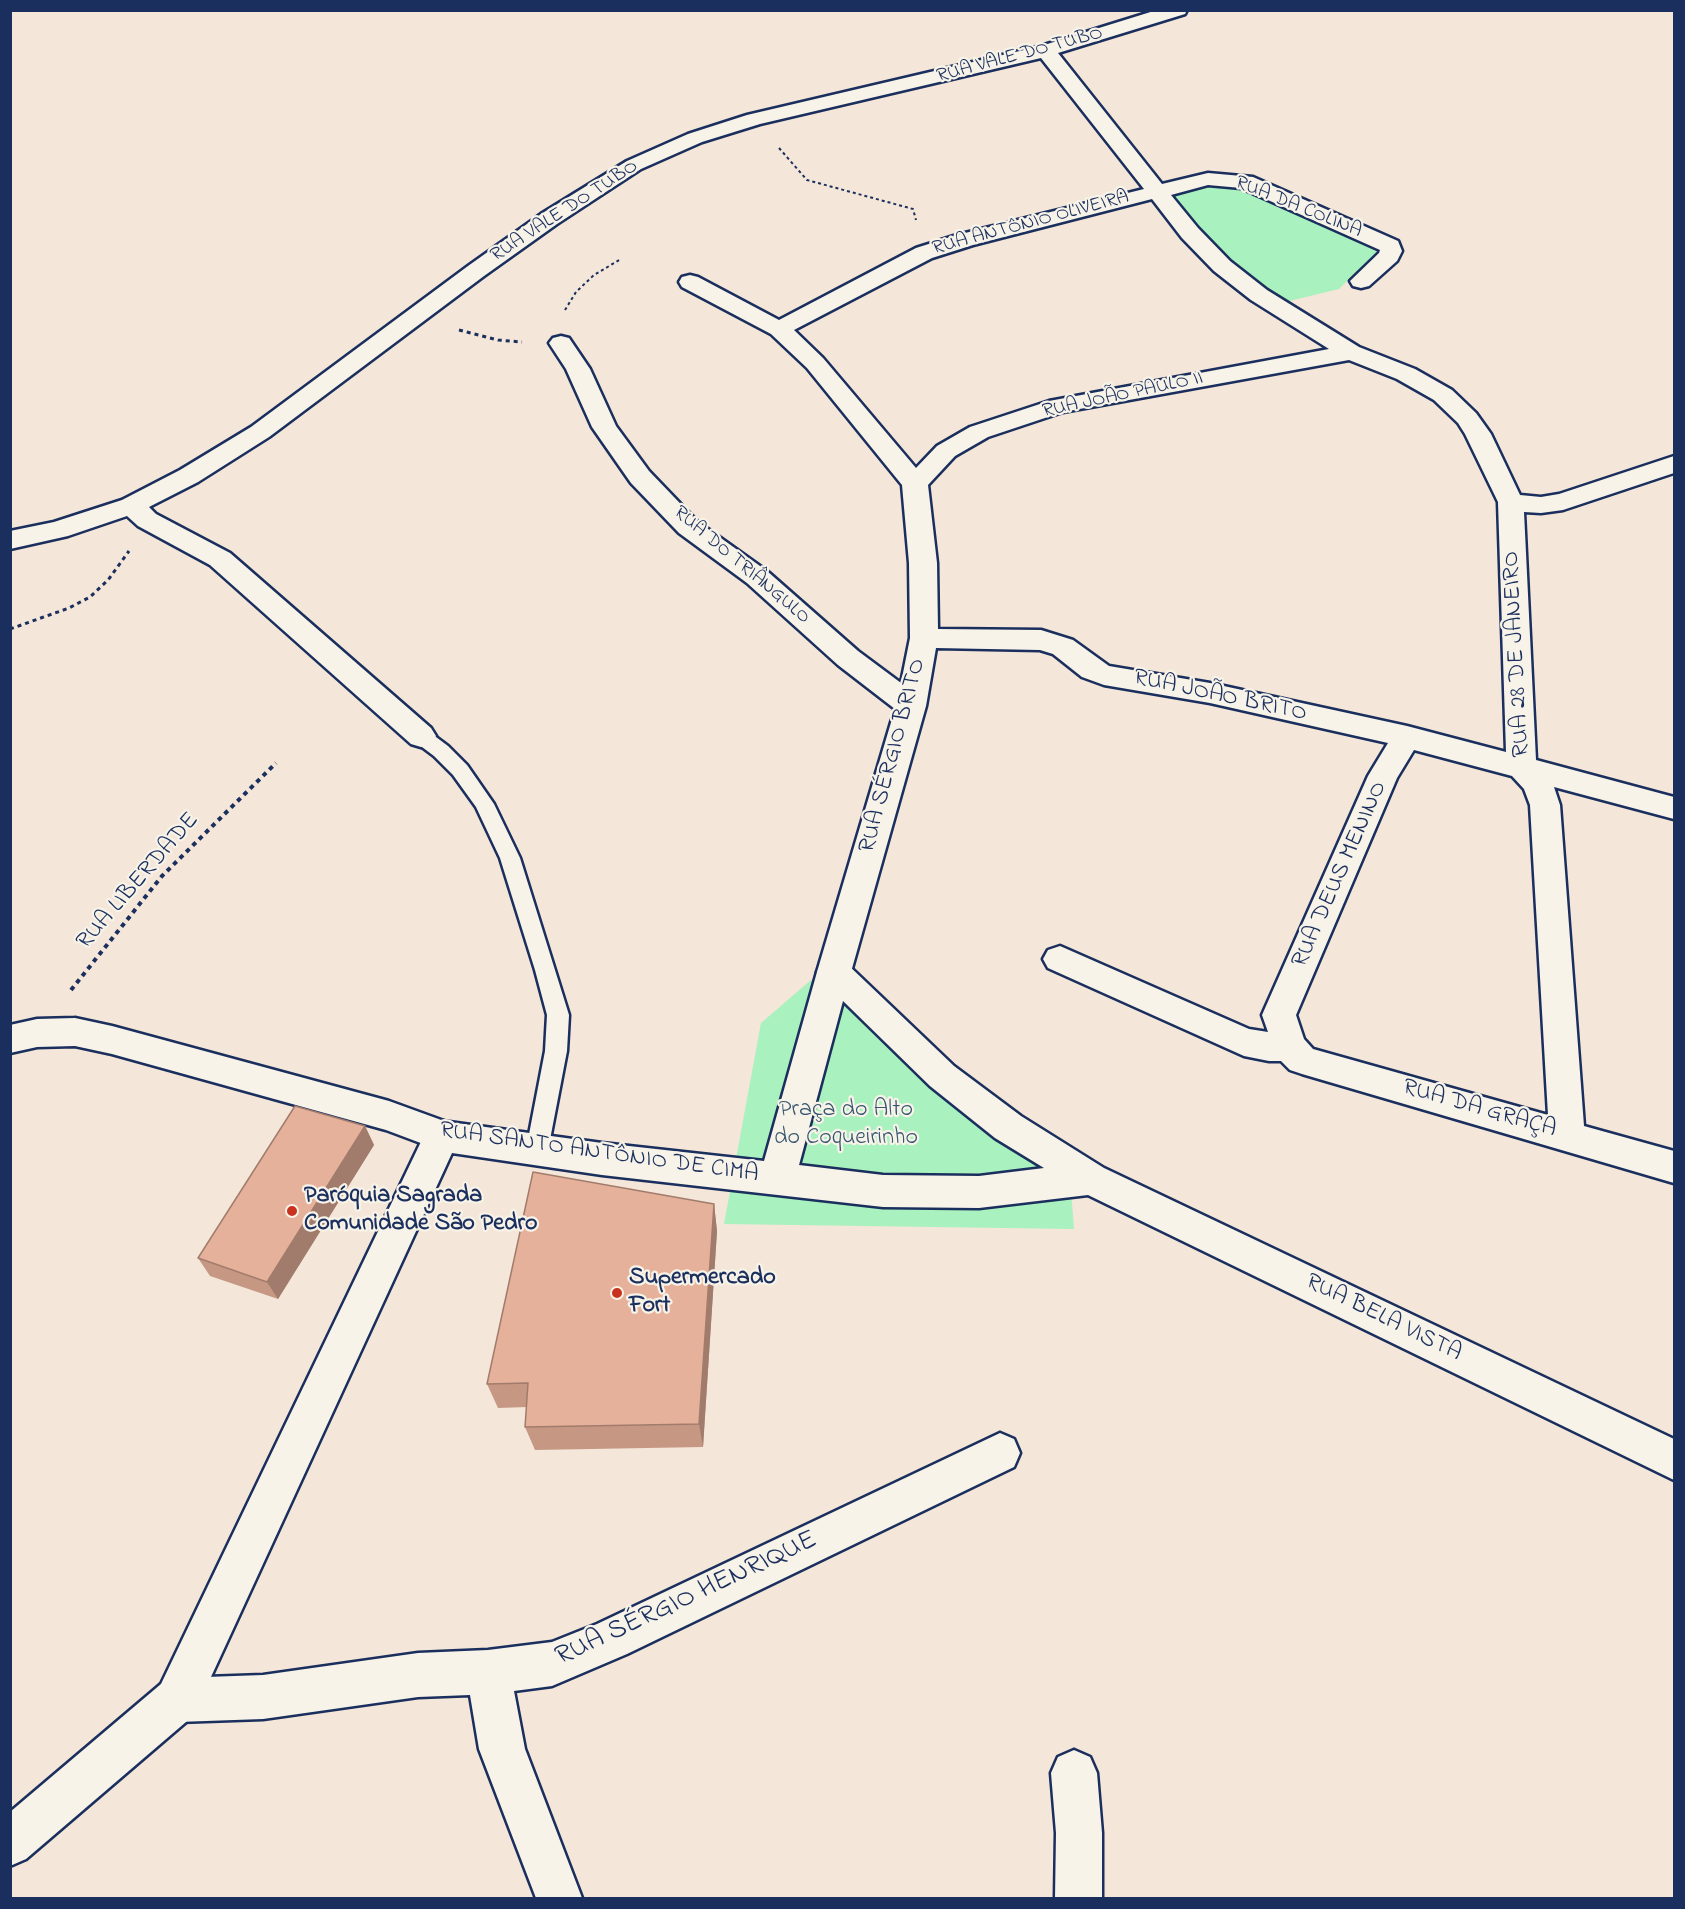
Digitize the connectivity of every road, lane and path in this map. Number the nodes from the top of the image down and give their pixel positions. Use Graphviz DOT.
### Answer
graph roads {
  1 [pos="1178,10"];
  2 [pos="1046,51"];
  3 [pos="754,119"];
  4 [pos="1157,192"];
  5 [pos="924,253"];
  6 [pos="621,260"];
  7 [pos="1361,281"];
  8 [pos="690,282"];
  9 [pos="420,314"];
  10 [pos="779,329"];
  11 [pos="561,343"];
  12 [pos="1351,352"];
  13 [pos="1674,464"];
  14 [pos="915,484"];
  15 [pos="1511,502"];
  16 [pos="139,513"];
  17 [pos="10,540"];
  18 [pos="10,629"];
  19 [pos="924,638"];
  20 [pos="911,706"];
  21 [pos="421,736"];
  22 [pos="1407,737"];
  23 [pos="276,763"];
  24 [pos="1521,766"];
  25 [pos="1674,808"];
  26 [pos="1060,959"];
  27 [pos="834,972"];
  28 [pos="1284,1031"];
  29 [pos="24,1036"];
  30 [pos="442,1136"];
  31 [pos="1567,1136"];
  32 [pos="537,1150"];
  33 [pos="1674,1167"];
  34 [pos="777,1179"];
  35 [pos="1091,1179"];
  36 [pos="1000,1454"];
  37 [pos="1674,1460"];
  38 [pos="488,1672"];
  39 [pos="177,1700"];
  40 [pos="1074,1773"];
  41 [pos="10,1843"];
  42 [pos="559,1899"];
  43 [pos="1079,1899"];
  1 -- 2 [label="street, RUA VALE DO TUBO"];
  2 -- 3 [label="street, RUA VALE DO TUBO"];
  2 -- 4 [label="street"];
  3 -- 5 [label="path"];
  3 -- 9 [label="street, RUA VALE DO TUBO"];
  4 -- 5 [label="street, RUA ANTÔNIO OLIVEIRA"];
  4 -- 7 [label="street, RUA DA COLINA"];
  4 -- 12 [label="street"];
  5 -- 10 [label="street, RUA ANTÔNIO OLIVEIRA"];
  6 -- 11 [label="path"];
  8 -- 10 [label="street"];
  9 -- 11 [label="path"];
  9 -- 16 [label="street, RUA VALE DO TUBO"];
  10 -- 14 [label="street"];
  11 -- 20 [label="street, RUA DO TRIÂNGULO"];
  12 -- 14 [label="street, RUA JOÃO PAULO II"];
  12 -- 15 [label="street, RUA 28 DE JANEIRO"];
  13 -- 15 [label="street"];
  14 -- 19 [label="street, RUA SÉRGIO BRITO"];
  15 -- 24 [label="street, RUA 28 DE JANEIRO"];
  16 -- 17 [label="street, RUA VALE DO TUBO"];
  16 -- 18 [label="path"];
  16 -- 21 [label="street"];
  19 -- 20 [label="street, RUA SÉRGIO BRITO"];
  19 -- 22 [label="street, RUA JOÃO BRITO"];
  20 -- 27 [label="street, RUA SÉRGIO BRITO"];
  21 -- 32 [label="lane"];
  22 -- 24 [label="street, RUA JOÃO BRITO"];
  22 -- 28 [label="street, RUA DEUS MENINO"];
  23 -- 29 [label="path, RUA LIBERDADE"];
  24 -- 25 [label="street, RUA JOÃO BRITO"];
  24 -- 31 [label="street, RUA 28 DE JANEIRO"];
  26 -- 28 [label="street"];
  27 -- 34 [label="street, RUA SÉRGIO BRITO"];
  27 -- 35 [label="street, RUA BELA VISTA"];
  28 -- 31 [label="street, RUA DA GRAÇA"];
  29 -- 30 [label="street, RUA SANTO ANTÔNIO DE CIMA"];
  30 -- 32 [label="street, RUA SANTO ANTÔNIO DE CIMA"];
  30 -- 39 [label="street"];
  31 -- 33 [label="street, RUA DA GRAÇA"];
  32 -- 34 [label="street, RUA SANTO ANTÔNIO DE CIMA"];
  34 -- 35 [label="street, RUA SANTO ANTÔNIO DE CIMA"];
  35 -- 37 [label="street, RUA BELA VISTA"];
  36 -- 38 [label="street, RUA SÉRGIO HENRIQUE"];
  38 -- 39 [label="street, RUA SÉRGIO HENRIQUE"];
  38 -- 42 [label="street"];
  39 -- 41 [label="street"];
  40 -- 43 [label="street"];
}
